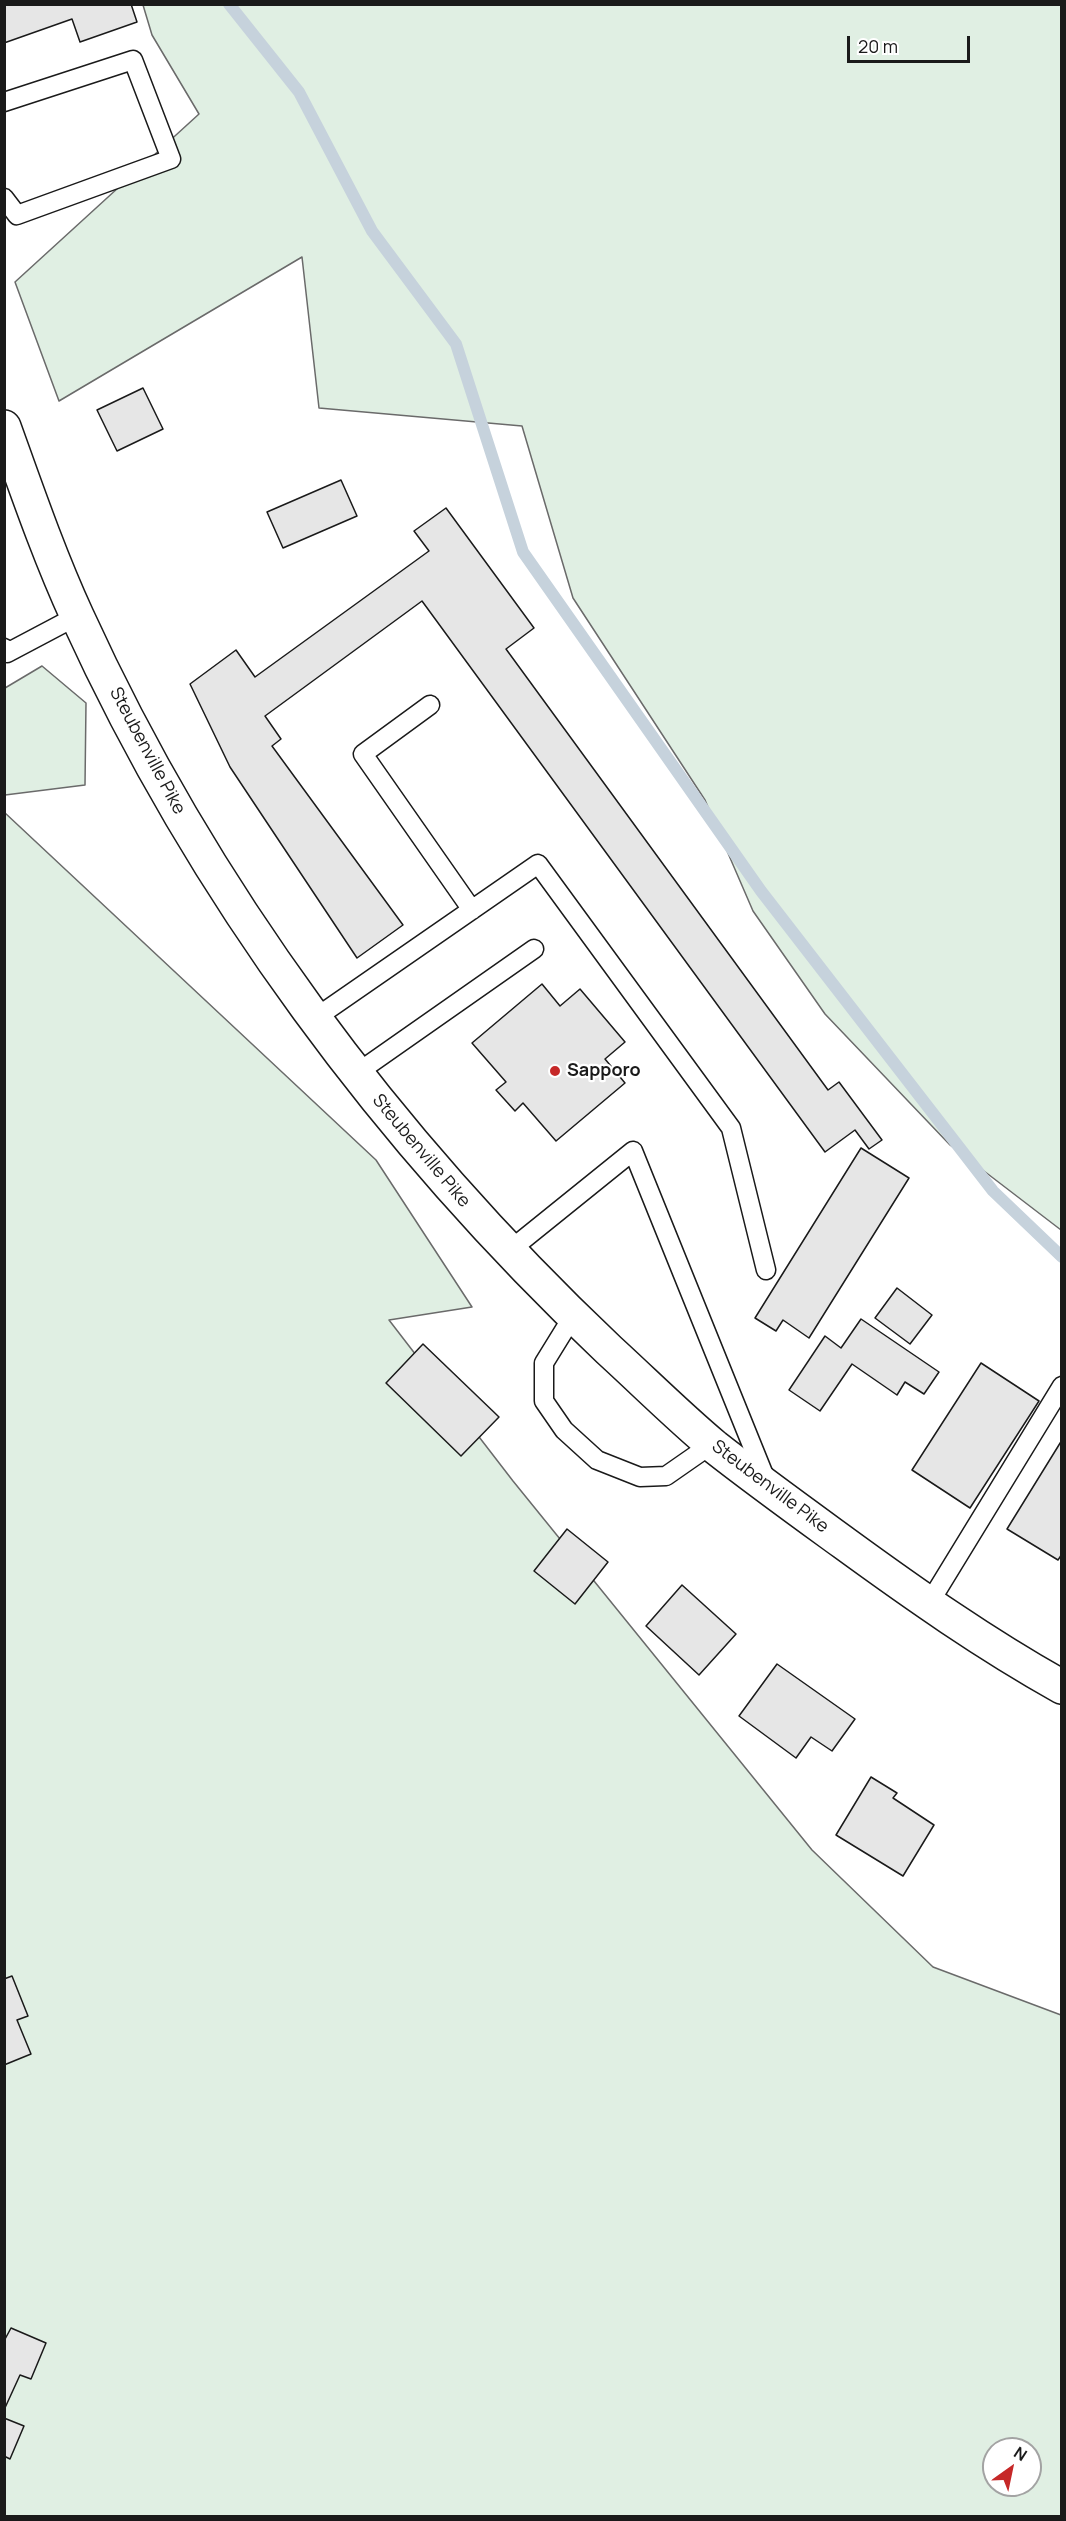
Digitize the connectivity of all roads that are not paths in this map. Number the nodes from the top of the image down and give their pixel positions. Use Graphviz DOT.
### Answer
graph roads {
  1 [pos="4,102"];
  2 [pos="4,198"];
  3 [pos="4,427"];
  4 [pos="77,616"];
  5 [pos="5,651"];
  6 [pos="430,705"];
  7 [pos="472,910"];
  8 [pos="534,949"];
  9 [pos="314,1019"];
  10 [pos="357,1073"];
  11 [pos="509,1251"];
  12 [pos="766,1270"];
  13 [pos="573,1316"];
  14 [pos="1062,1386"];
  15 [pos="712,1444"];
  16 [pos="770,1490"];
  17 [pos="928,1605"];
  18 [pos="1062,1687"];
  1 -- 2 [label="lane"];
  3 -- 4 [label="main road, Steubenville Pike"];
  4 -- 5 [label="lane"];
  4 -- 9 [label="main road, Steubenville Pike"];
  6 -- 7 [label="lane"];
  7 -- 9 [label="lane"];
  7 -- 12 [label="lane"];
  8 -- 10 [label="lane"];
  9 -- 10 [label="main road, Steubenville Pike"];
  10 -- 11 [label="main road, Steubenville Pike"];
  11 -- 13 [label="main road, Steubenville Pike"];
  11 -- 16 [label="lane"];
  13 -- 15 [label="main road, Steubenville Pike"];
  13 -- 15 [label="lane"];
  14 -- 17 [label="lane"];
  15 -- 16 [label="main road, Steubenville Pike"];
  16 -- 17 [label="main road, Steubenville Pike"];
  17 -- 18 [label="main road, Steubenville Pike"];
}
